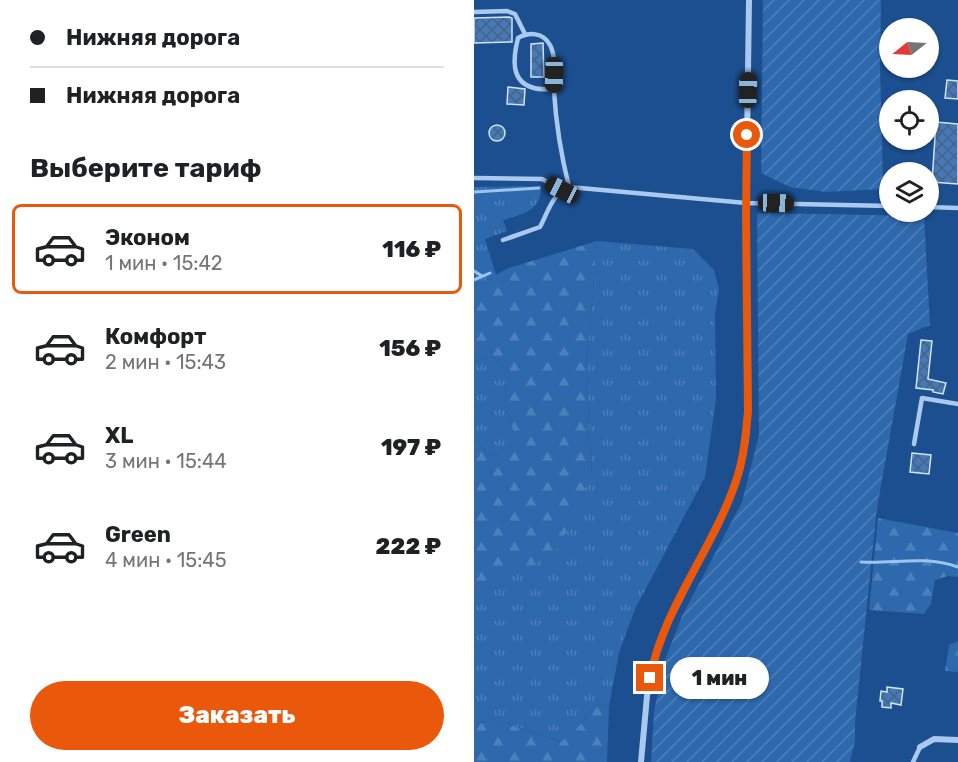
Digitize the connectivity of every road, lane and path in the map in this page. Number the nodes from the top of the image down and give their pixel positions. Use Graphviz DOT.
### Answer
graph roads {
  1 [pos="749,0"];
  2 [pos="474,12"];
  3 [pos="525,34"];
  4 [pos="554,89"];
  5 [pos="474,178"];
  6 [pos="569,187"];
  7 [pos="562,190"];
  8 [pos="746,203"];
  9 [pos="879,206"];
  10 [pos="939,207"];
  11 [pos="958,208"];
  12 [pos="503,240"];
  13 [pos="958,404"];
  14 [pos="914,444"];
  15 [pos="958,740"];
  16 [pos="920,747"];
  17 [pos="641,762"];
  18 [pos="913,762"];
  1 -- 8 [label="street"];
  2 -- 3 [label="lane"];
  3 -- 4 [label="lane"];
  3 -- 4 [label="lane"];
  4 -- 6 [label="lane"];
  5 -- 7 [label="lane"];
  6 -- 7 [label="lane"];
  6 -- 8 [label="lane"];
  7 -- 12 [label="lane"];
  8 -- 9 [label="lane"];
  8 -- 17 [label="street"];
  10 -- 11 [label="lane"];
  13 -- 14 [label="lane"];
  15 -- 16 [label="street"];
  16 -- 18 [label="lane"];
}
